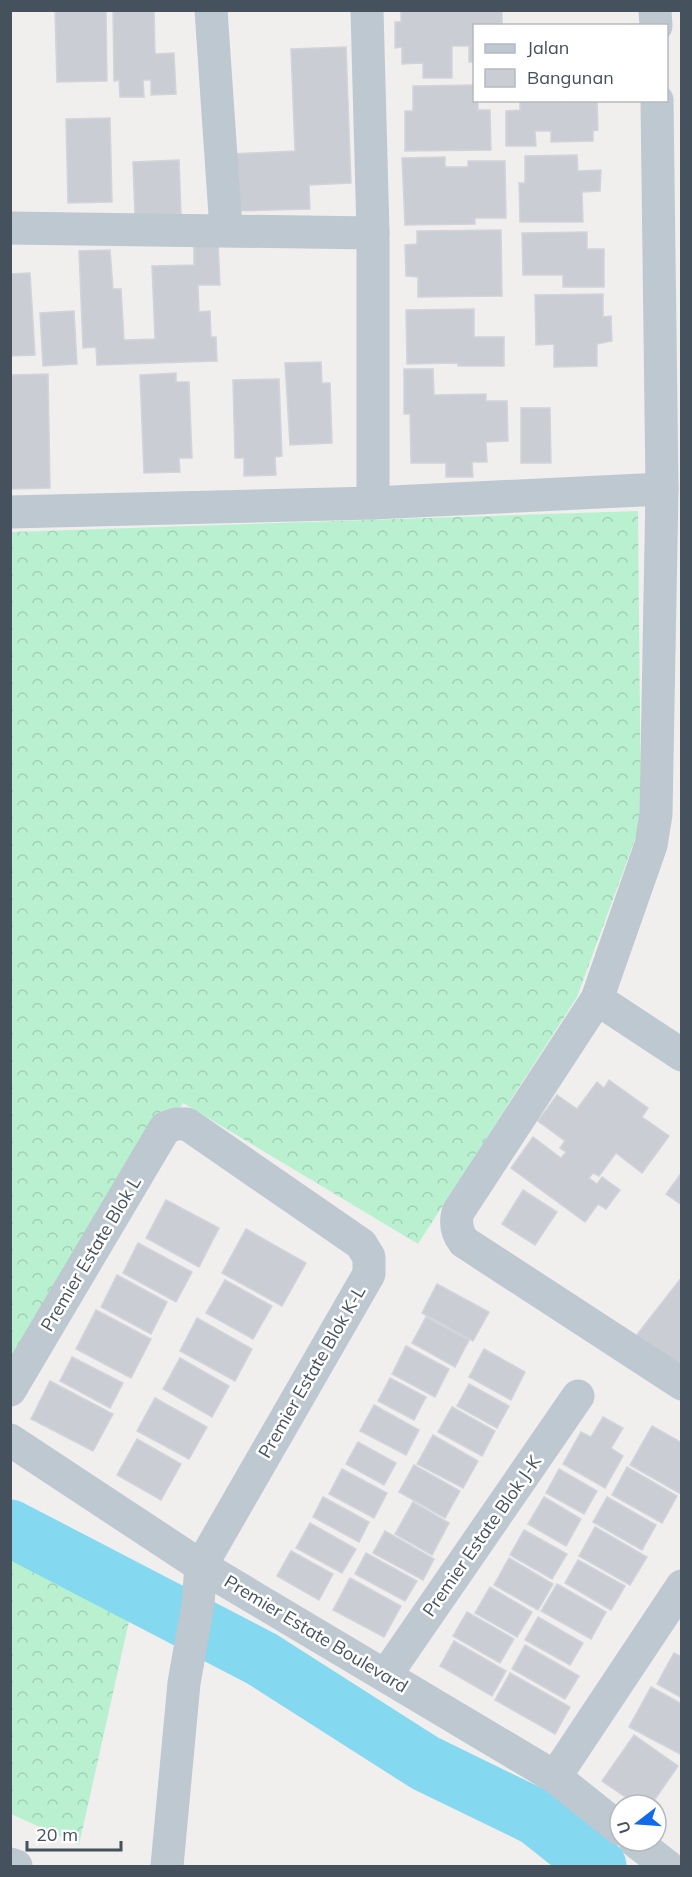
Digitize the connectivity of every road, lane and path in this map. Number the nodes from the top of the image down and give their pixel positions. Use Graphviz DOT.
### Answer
graph roads {
  1 [pos="211,10"];
  2 [pos="367,10"];
  3 [pos="657,102"];
  4 [pos="10,228"];
  5 [pos="226,230"];
  6 [pos="373,233"];
  7 [pos="662,489"];
  8 [pos="373,504"];
  9 [pos="10,512"];
  10 [pos="597,999"];
  11 [pos="681,1055"];
  12 [pos="176,1124"];
  13 [pos="681,1384"];
  14 [pos="10,1390"];
  15 [pos="578,1396"];
  16 [pos="10,1440"];
  17 [pos="201,1566"];
  18 [pos="681,1586"];
  19 [pos="386,1675"];
  20 [pos="555,1777"];
  21 [pos="608,1819"];
  22 [pos="650,1853"];
  23 [pos="10,1864"];
  24 [pos="16,1866"];
  25 [pos="167,1866"];
  26 [pos="667,1866"];
  1 -- 5 [label="street"];
  2 -- 6 [label="street"];
  3 -- 7 [label="street"];
  4 -- 5 [label="street"];
  5 -- 6 [label="street"];
  6 -- 8 [label="street"];
  7 -- 8 [label="street"];
  7 -- 10 [label="street"];
  8 -- 9 [label="street"];
  10 -- 11 [label="street"];
  10 -- 13 [label="street"];
  12 -- 14 [label="street, Premier Estate Blok L"];
  12 -- 17 [label="street, Premier Estate Blok K-L"];
  15 -- 19 [label="street, Premier Estate Blok J-K"];
  16 -- 17 [label="street, Premier Estate Boulevard"];
  17 -- 19 [label="street, Premier Estate Boulevard"];
  17 -- 25 [label="street"];
  18 -- 20 [label="street"];
  19 -- 20 [label="street, Premier Estate Boulevard"];
  20 -- 21 [label="street, Premier Estate Boulevard"];
  22 -- 26 [label="street"];
  23 -- 24 [label="street"];
}
